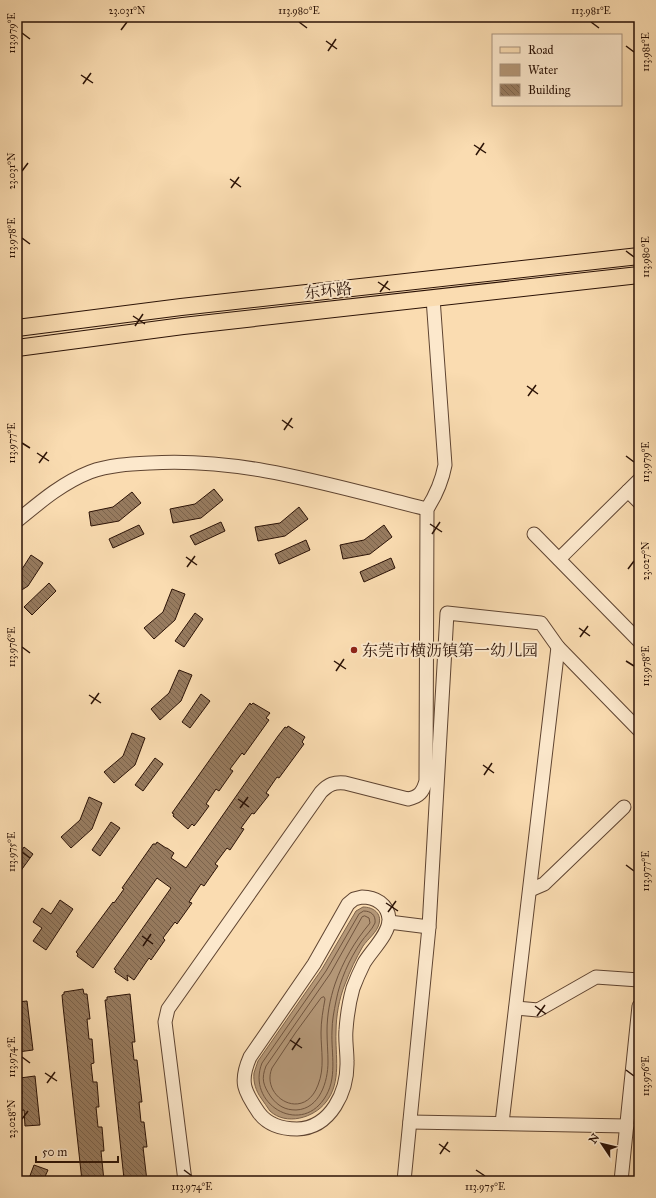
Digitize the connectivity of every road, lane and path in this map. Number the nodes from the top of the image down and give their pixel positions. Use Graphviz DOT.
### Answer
graph roads {
  1 [pos="639,256"];
  2 [pos="639,275"];
  3 [pos="433,298"];
  4 [pos="17,328"];
  5 [pos="17,348"];
  6 [pos="639,480"];
  7 [pos="628,491"];
  8 [pos="639,502"];
  9 [pos="427,509"];
  10 [pos="17,521"];
  11 [pos="534,534"];
  12 [pos="558,559"];
  13 [pos="639,641"];
  14 [pos="558,648"];
  15 [pos="639,730"];
  16 [pos="624,807"];
  17 [pos="530,890"];
  18 [pos="389,922"];
  19 [pos="429,927"];
  20 [pos="639,980"];
  21 [pos="639,1006"];
  22 [pos="516,1008"];
  23 [pos="634,1102"];
  24 [pos="410,1122"];
  25 [pos="502,1123"];
  26 [pos="627,1126"];
  27 [pos="184,1181"];
  28 [pos="404,1181"];
  29 [pos="621,1181"];
  1 -- 4 [label="main road, 东环路"];
  2 -- 3 [label="main road, 东环路"];
  3 -- 5 [label="main road, 东环路"];
  3 -- 9 [label="lane"];
  6 -- 7 [label="lane"];
  7 -- 8 [label="lane"];
  7 -- 12 [label="lane"];
  9 -- 10 [label="lane"];
  9 -- 27 [label="lane"];
  11 -- 12 [label="lane"];
  12 -- 13 [label="lane"];
  14 -- 15 [label="lane"];
  14 -- 17 [label="lane"];
  14 -- 19 [label="lane"];
  16 -- 17 [label="lane"];
  17 -- 22 [label="lane"];
  18 -- 18 [label="lane"];
  18 -- 19 [label="lane"];
  19 -- 24 [label="lane"];
  20 -- 22 [label="lane"];
  21 -- 23 [label="lane"];
  22 -- 25 [label="lane"];
  23 -- 26 [label="lane"];
  24 -- 25 [label="lane"];
  24 -- 28 [label="lane"];
  25 -- 26 [label="lane"];
  26 -- 29 [label="lane"];
}
